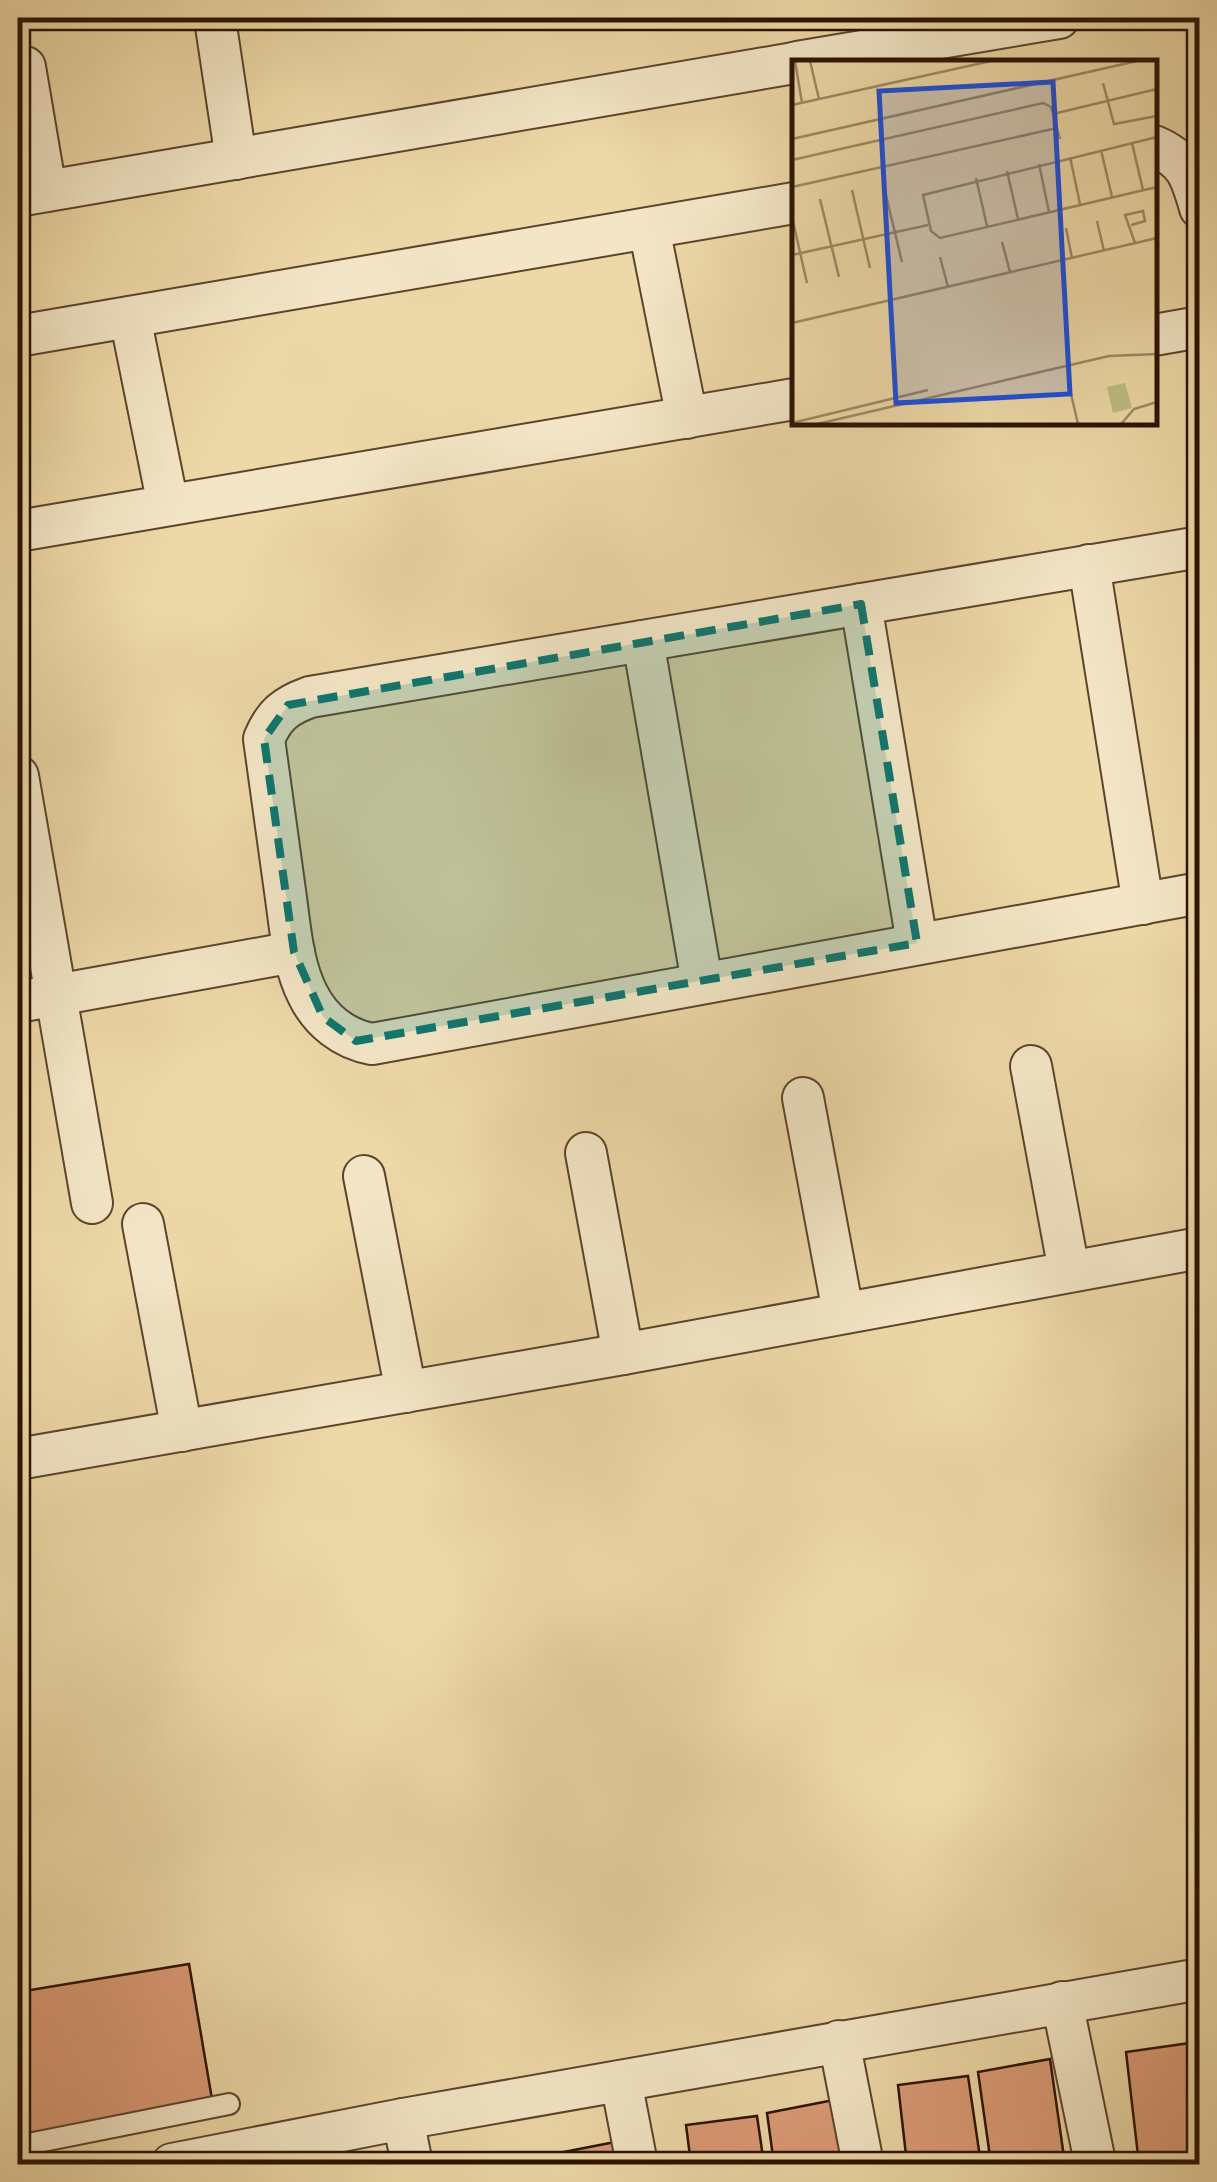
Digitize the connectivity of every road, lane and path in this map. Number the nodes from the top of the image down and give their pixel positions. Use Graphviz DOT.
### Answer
graph roads {
  1 [pos="1058,18"];
  2 [pos="216,26"];
  3 [pos="813,60"];
  4 [pos="792,64"];
  5 [pos="25,67"];
  6 [pos="1157,147"];
  7 [pos="236,158"];
  8 [pos="32,194"];
  9 [pos="792,203"];
  10 [pos="1200,208"];
  11 [pos="648,228"];
  12 [pos="130,318"];
  13 [pos="1200,327"];
  14 [pos="1157,334"];
  15 [pos="18,336"];
  16 [pos="792,399"];
  17 [pos="686,418"];
  18 [pos="168,505"];
  19 [pos="18,531"];
  20 [pos="1200,546"];
  21 [pos="1089,566"];
  22 [pos="860,604"];
  23 [pos="643,642"];
  24 [pos="18,776"];
  25 [pos="1200,894"];
  26 [pos="1143,904"];
  27 [pos="917,943"];
  28 [pos="294,952"];
  29 [pos="702,982"];
  30 [pos="36,998"];
  31 [pos="1030,1066"];
  32 [pos="803,1098"];
  33 [pos="586,1152"];
  34 [pos="364,1176"];
  35 [pos="92,1203"];
  36 [pos="143,1224"];
  37 [pos="1200,1248"];
  38 [pos="1070,1271"];
  39 [pos="843,1312"];
  40 [pos="623,1354"];
  41 [pos="406,1392"];
  42 [pos="182,1431"];
  43 [pos="18,1459"];
  44 [pos="1200,1979"];
  45 [pos="1062,2002"];
  46 [pos="839,2041"];
  47 [pos="621,2081"];
  48 [pos="229,2104"];
  49 [pos="403,2118"];
  50 [pos="18,2146"];
  51 [pos="1094,2162"];
  52 [pos="178,2164"];
  53 [pos="412,2164"];
  54 [pos="637,2164"];
  55 [pos="863,2164"];
  1 -- 3 [label="street"];
  2 -- 7 [label="street"];
  4 -- 7 [label="street"];
  5 -- 8 [label="street"];
  6 -- 10 [label="street"];
  7 -- 8 [label="street"];
  9 -- 11 [label="street"];
  11 -- 12 [label="street"];
  11 -- 17 [label="street"];
  12 -- 15 [label="street"];
  12 -- 18 [label="street"];
  13 -- 14 [label="street"];
  16 -- 17 [label="street"];
  17 -- 18 [label="street"];
  18 -- 19 [label="street"];
  20 -- 21 [label="street"];
  21 -- 22 [label="street"];
  21 -- 26 [label="street"];
  22 -- 23 [label="street"];
  22 -- 27 [label="street"];
  23 -- 28 [label="street"];
  23 -- 29 [label="street"];
  24 -- 30 [label="street"];
  25 -- 26 [label="street"];
  26 -- 27 [label="street"];
  27 -- 29 [label="street"];
  28 -- 29 [label="street"];
  28 -- 30 [label="street"];
  30 -- 35 [label="street"];
  31 -- 38 [label="street"];
  32 -- 39 [label="street"];
  33 -- 40 [label="street"];
  34 -- 41 [label="street"];
  36 -- 42 [label="street"];
  37 -- 38 [label="street"];
  38 -- 39 [label="street"];
  39 -- 40 [label="street"];
  40 -- 41 [label="street"];
  41 -- 42 [label="street"];
  42 -- 43 [label="street"];
  44 -- 45 [label="street"];
  45 -- 46 [label="street"];
  45 -- 51 [label="street"];
  46 -- 47 [label="street"];
  46 -- 55 [label="street"];
  47 -- 49 [label="street"];
  47 -- 54 [label="street"];
  48 -- 50 [label="lane"];
  49 -- 52 [label="street"];
  49 -- 53 [label="street"];
}
